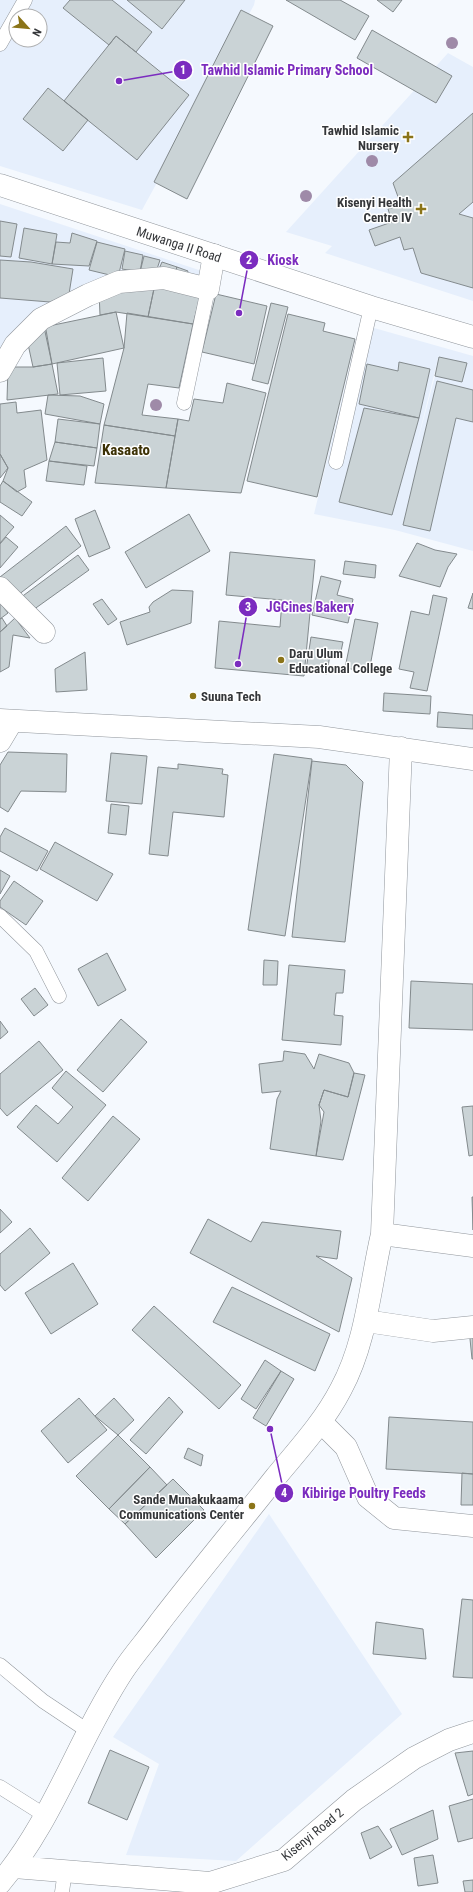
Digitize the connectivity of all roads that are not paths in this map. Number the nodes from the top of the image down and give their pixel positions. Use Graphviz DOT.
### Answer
graph roads {
  1 [pos="25,0"];
  2 [pos="0,44"];
  3 [pos="0,185"];
  4 [pos="214,255"];
  5 [pos="208,289"];
  6 [pos="371,307"];
  7 [pos="473,337"];
  8 [pos="0,371"];
  9 [pos="184,403"];
  10 [pos="336,462"];
  11 [pos="0,588"];
  12 [pos="44,632"];
  13 [pos="6,720"];
  14 [pos="0,741"];
  15 [pos="401,748"];
  16 [pos="473,758"];
  17 [pos="0,916"];
  18 [pos="59,996"];
  19 [pos="382,1234"];
  20 [pos="473,1246"];
  21 [pos="366,1321"];
  22 [pos="473,1327"];
  23 [pos="321,1422"];
  24 [pos="473,1526"];
  25 [pos="0,1664"];
  26 [pos="88,1731"];
  27 [pos="473,1732"];
  28 [pos="0,1787"];
  29 [pos="46,1816"];
  30 [pos="14,1867"];
  31 [pos="65,1871"];
  32 [pos="0,1883"];
  33 [pos="62,1892"];
  1 -- 2 [label="lane"];
  3 -- 4 [label="street, Muwanga II Road"];
  4 -- 5 [label="street"];
  4 -- 6 [label="street, Muwanga II Road"];
  5 -- 8 [label="street"];
  5 -- 9 [label="lane"];
  6 -- 7 [label="street, Muwanga II Road"];
  6 -- 10 [label="lane"];
  11 -- 12 [label="street"];
  13 -- 14 [label="street"];
  13 -- 15 [label="street"];
  15 -- 16 [label="street"];
  15 -- 19 [label="street"];
  17 -- 18 [label="lane"];
  19 -- 20 [label="street"];
  19 -- 21 [label="street"];
  21 -- 22 [label="street"];
  21 -- 23 [label="street"];
  23 -- 24 [label="street"];
  23 -- 26 [label="street"];
  25 -- 26 [label="lane"];
  26 -- 29 [label="street"];
  27 -- 31 [label="street, Kisenyi Road 2"];
  28 -- 29 [label="lane"];
  29 -- 30 [label="street"];
  30 -- 31 [label="street, Kisenyi Road 2"];
  30 -- 32 [label="street"];
  31 -- 33 [label="lane"];
}
